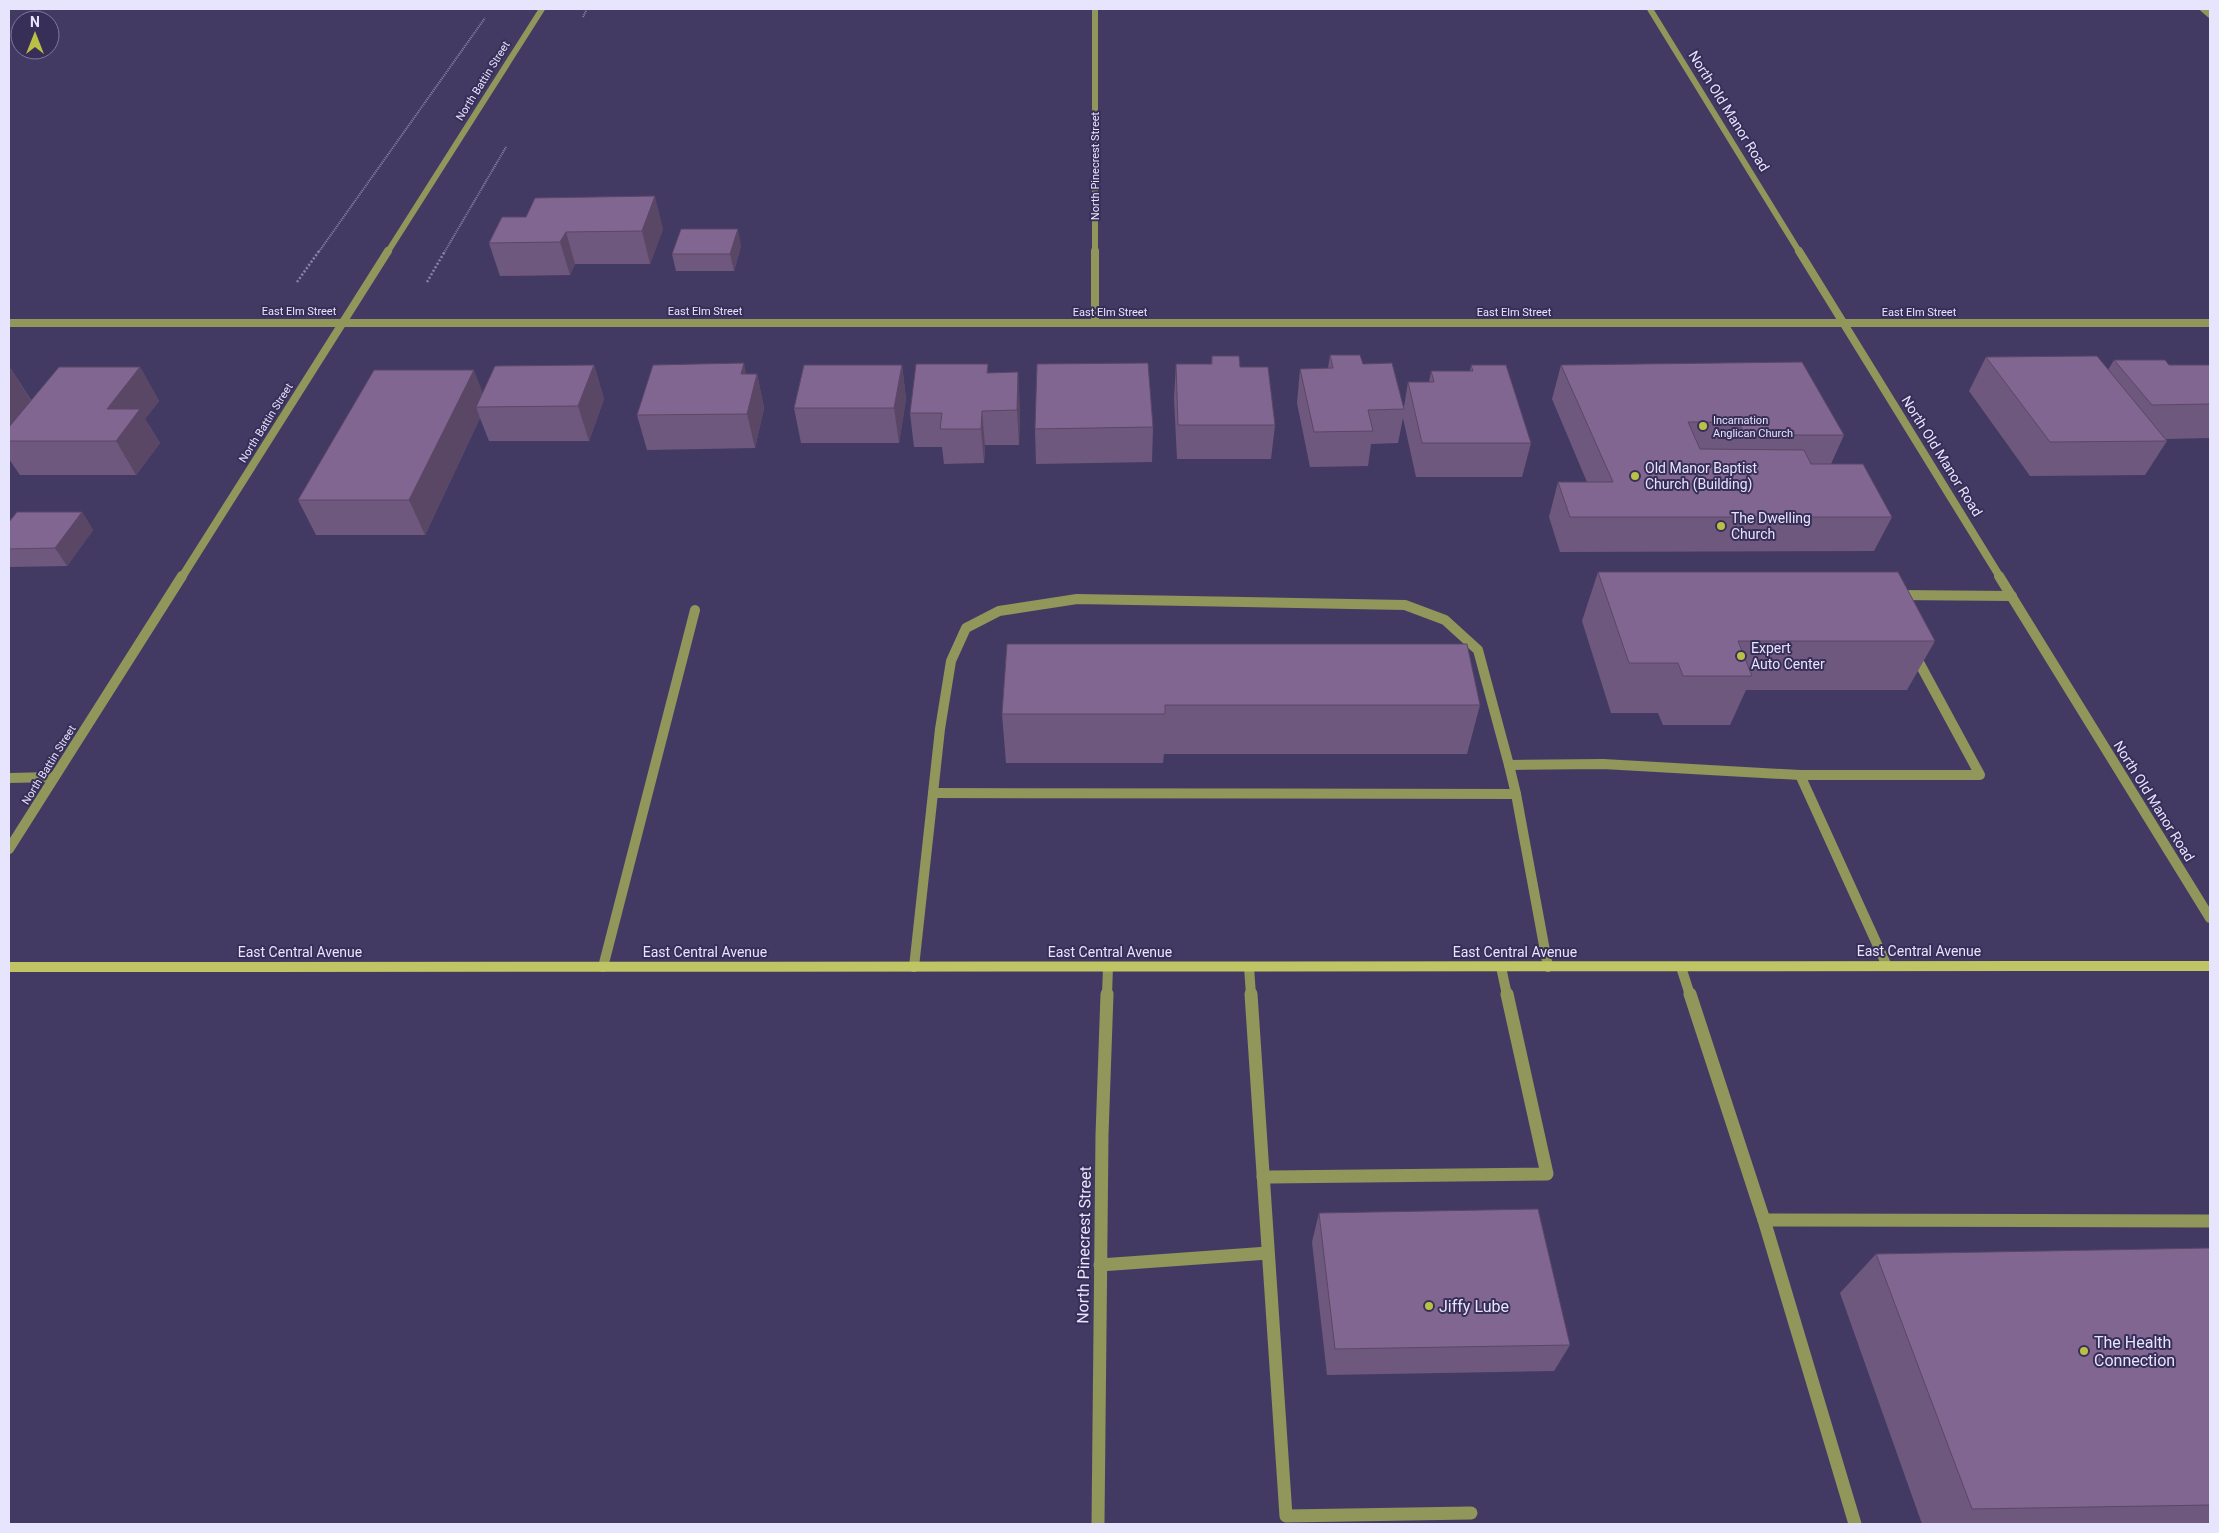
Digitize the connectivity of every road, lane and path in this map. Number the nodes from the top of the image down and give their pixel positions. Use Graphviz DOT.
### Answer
graph roads {
  1 [pos="542,9"];
  2 [pos="587,9"];
  3 [pos="1095,9"];
  4 [pos="1650,9"];
  5 [pos="2202,9"];
  6 [pos="2210,15"];
  7 [pos="486,17"];
  8 [pos="582,17"];
  9 [pos="508,144"];
  10 [pos="268,322"];
  11 [pos="344,322"];
  12 [pos="403,322"];
  13 [pos="9,323"];
  14 [pos="1095,323"];
  15 [pos="1843,323"];
  16 [pos="2210,323"];
  17 [pos="1891,595"];
  18 [pos="2012,596"];
  19 [pos="695,610"];
  20 [pos="1910,646"];
  21 [pos="1509,765"];
  22 [pos="1800,775"];
  23 [pos="54,777"];
  24 [pos="9,778"];
  25 [pos="933,793"];
  26 [pos="1516,794"];
  27 [pos="9,849"];
  28 [pos="2210,918"];
  29 [pos="1886,966"];
  30 [pos="2210,966"];
  31 [pos="9,967"];
  32 [pos="603,967"];
  33 [pos="914,967"];
  34 [pos="1108,967"];
  35 [pos="1249,967"];
  36 [pos="1501,967"];
  37 [pos="1548,967"];
  38 [pos="1681,967"];
  39 [pos="1263,1177"];
  40 [pos="1764,1220"];
  41 [pos="2210,1221"];
  42 [pos="1268,1253"];
  43 [pos="1100,1264"];
  44 [pos="1471,1513"];
  45 [pos="1098,1524"];
  46 [pos="1854,1524"];
  1 -- 11 [label="street, North Battin Street"];
  2 -- 8 [label="path"];
  3 -- 14 [label="street, North Pinecrest Street"];
  4 -- 15 [label="street, North Old Manor Road"];
  5 -- 6 [label="street"];
  7 -- 10 [label="path"];
  9 -- 12 [label="path"];
  10 -- 11 [label="street, East Elm Street"];
  10 -- 13 [label="street, East Elm Street"];
  11 -- 12 [label="street, East Elm Street"];
  11 -- 23 [label="street, North Battin Street"];
  12 -- 14 [label="street, East Elm Street"];
  14 -- 15 [label="street, East Elm Street"];
  15 -- 16 [label="street, East Elm Street"];
  15 -- 18 [label="street, North Old Manor Road"];
  17 -- 18 [label="street"];
  18 -- 28 [label="street, North Old Manor Road"];
  19 -- 32 [label="street"];
  20 -- 22 [label="street"];
  21 -- 22 [label="street"];
  21 -- 25 [label="street"];
  21 -- 26 [label="street"];
  22 -- 29 [label="street"];
  23 -- 24 [label="street"];
  23 -- 27 [label="street, North Battin Street"];
  25 -- 26 [label="street"];
  25 -- 33 [label="street"];
  26 -- 37 [label="street"];
  29 -- 30 [label="main road, East Central Avenue"];
  29 -- 38 [label="main road, East Central Avenue"];
  31 -- 32 [label="main road, East Central Avenue"];
  32 -- 33 [label="main road, East Central Avenue"];
  33 -- 34 [label="main road, East Central Avenue"];
  34 -- 35 [label="main road, East Central Avenue"];
  34 -- 43 [label="street, North Pinecrest Street"];
  35 -- 36 [label="main road, East Central Avenue"];
  35 -- 39 [label="street"];
  36 -- 37 [label="main road, East Central Avenue"];
  36 -- 39 [label="street"];
  37 -- 38 [label="main road, East Central Avenue"];
  38 -- 40 [label="street"];
  39 -- 42 [label="street"];
  40 -- 41 [label="street"];
  40 -- 46 [label="street"];
  42 -- 43 [label="street"];
  42 -- 44 [label="street"];
  43 -- 45 [label="street, North Pinecrest Street"];
}
